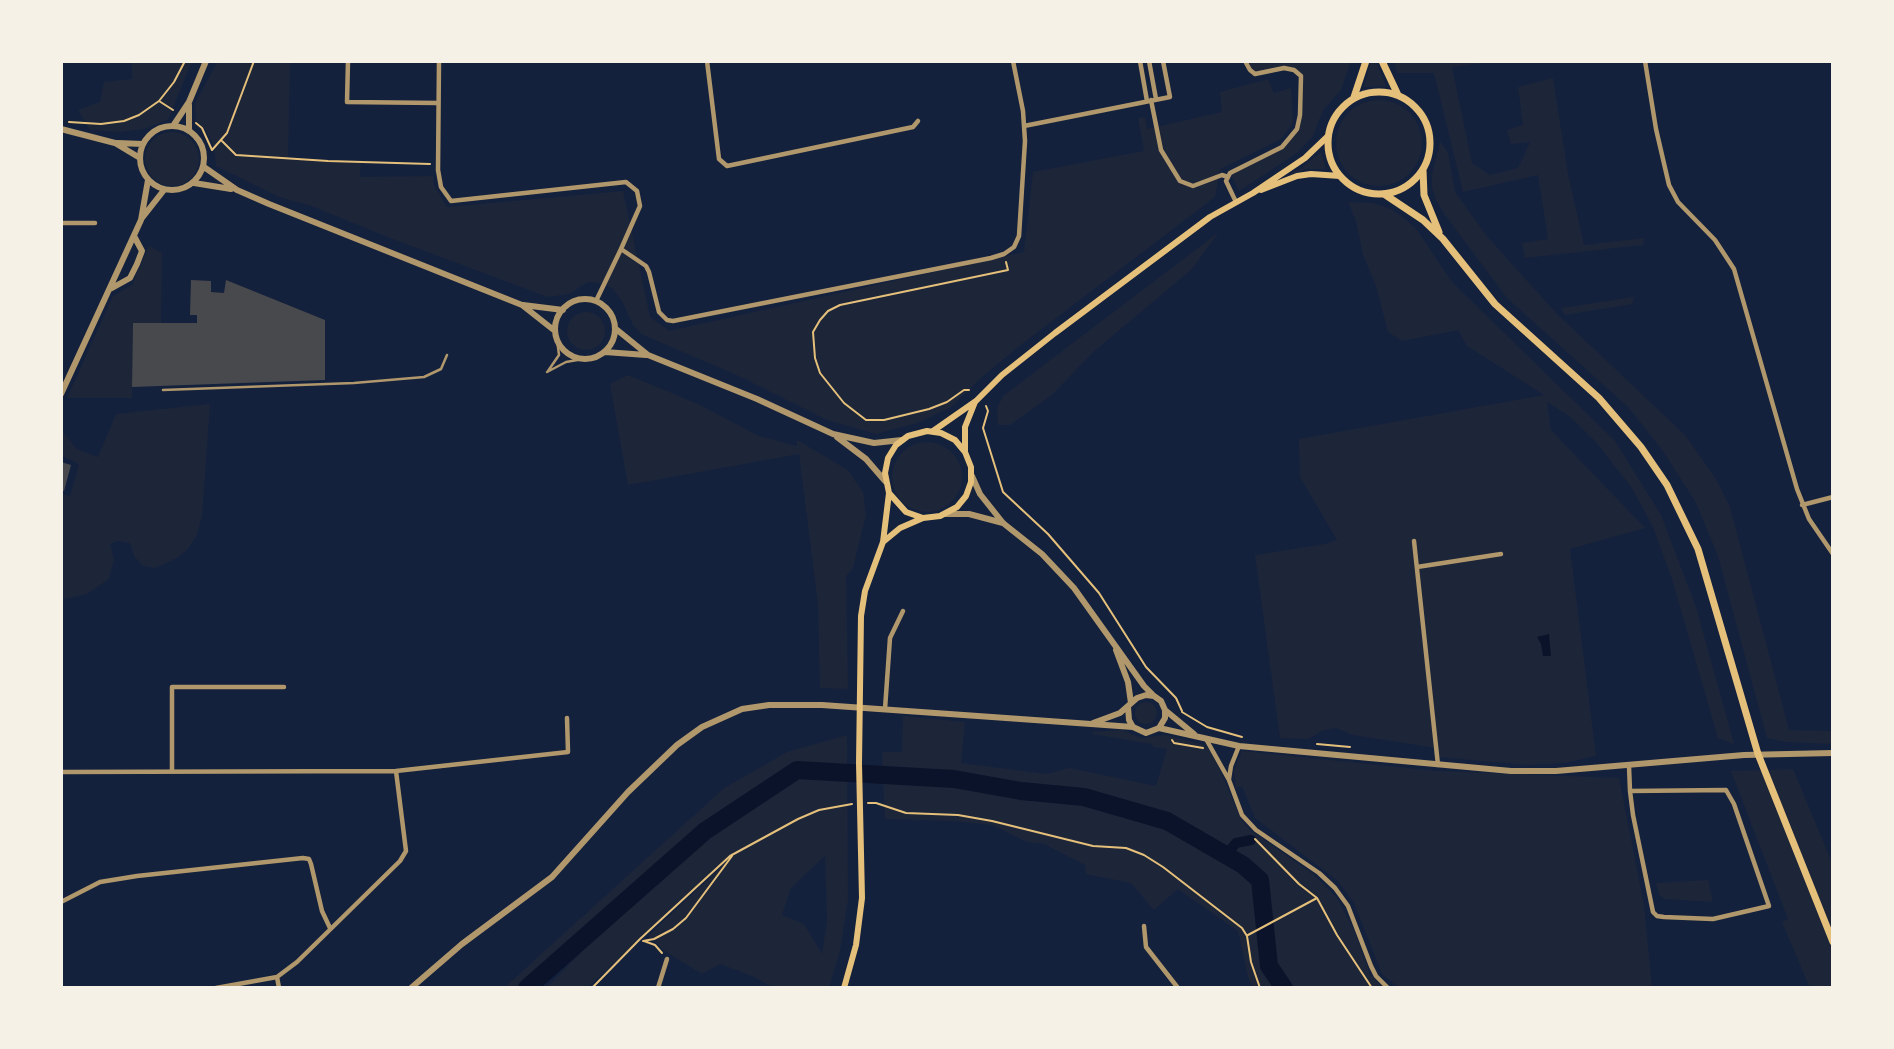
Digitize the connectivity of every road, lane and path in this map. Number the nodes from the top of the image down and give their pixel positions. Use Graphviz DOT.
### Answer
graph roads {
  1 [pos="186,61"];
  2 [pos="206,61"];
  3 [pos="254,61"];
  4 [pos="348,61"];
  5 [pos="439,61"];
  6 [pos="708,61"];
  7 [pos="1013,61"];
  8 [pos="1140,61"];
  9 [pos="1149,61"];
  10 [pos="1164,61"];
  11 [pos="1245,61"];
  12 [pos="1366,61"];
  13 [pos="1382,61"];
  14 [pos="1645,61"];
  15 [pos="1398,95"];
  16 [pos="1353,99"];
  17 [pos="1152,100"];
  18 [pos="159,101"];
  19 [pos="189,102"];
  20 [pos="438,103"];
  21 [pos="181,116"];
  22 [pos="189,118"];
  23 [pos="918,121"];
  24 [pos="62,125"];
  25 [pos="173,126"];
  26 [pos="1024,126"];
  27 [pos="189,131"];
  28 [pos="1328,136"];
  29 [pos="221,140"];
  30 [pos="115,143"];
  31 [pos="143,144"];
  32 [pos="140,158"];
  33 [pos="438,164"];
  34 [pos="204,167"];
  35 [pos="1423,169"];
  36 [pos="1340,176"];
  37 [pos="1228,177"];
  38 [pos="148,180"];
  39 [pos="194,183"];
  40 [pos="164,190"];
  41 [pos="237,190"];
  42 [pos="1253,193"];
  43 [pos="1384,194"];
  44 [pos="1236,202"];
  45 [pos="141,219"];
  46 [pos="61,223"];
  47 [pos="94,223"];
  48 [pos="134,236"];
  49 [pos="1443,239"];
  50 [pos="621,249"];
  51 [pos="1008,270"];
  52 [pos="110,289"];
  53 [pos="596,301"];
  54 [pos="522,305"];
  55 [pos="563,310"];
  56 [pos="615,329"];
  57 [pos="555,331"];
  58 [pos="557,339"];
  59 [pos="605,352"];
  60 [pos="447,355"];
  61 [pos="648,355"];
  62 [pos="583,359"];
  63 [pos="163,390"];
  64 [pos="969,390"];
  65 [pos="61,394"];
  66 [pos="976,401"];
  67 [pos="986,406"];
  68 [pos="933,431"];
  69 [pos="833,434"];
  70 [pos="902,440"];
  71 [pos="965,453"];
  72 [pos="971,475"];
  73 [pos="885,481"];
  74 [pos="888,493"];
  75 [pos="1833,498"];
  76 [pos="1802,505"];
  77 [pos="946,514"];
  78 [pos="923,518"];
  79 [pos="1003,523"];
  80 [pos="1414,541"];
  81 [pos="883,542"];
  82 [pos="1501,554"];
  83 [pos="1833,554"];
  84 [pos="1417,567"];
  85 [pos="903,611"];
  86 [pos="1112,642"];
  87 [pos="284,687"];
  88 [pos="1154,696"];
  89 [pos="1129,705"];
  90 [pos="885,709"];
  91 [pos="1165,710"];
  92 [pos="568,718"];
  93 [pos="1091,724"];
  94 [pos="1133,727"];
  95 [pos="1159,728"];
  96 [pos="1173,732"];
  97 [pos="1196,736"];
  98 [pos="1206,738"];
  99 [pos="1247,738"];
  100 [pos="1310,744"];
  101 [pos="1239,746"];
  102 [pos="1204,748"];
  103 [pos="1359,748"];
  104 [pos="1833,753"];
  105 [pos="1438,765"];
  106 [pos="1629,766"];
  107 [pos="172,771"];
  108 [pos="396,771"];
  109 [pos="61,772"];
  110 [pos="1229,780"];
  111 [pos="1630,791"];
  112 [pos="876,803"];
  113 [pos="842,804"];
  114 [pos="732,855"];
  115 [pos="61,902"];
  116 [pos="1144,926"];
  117 [pos="330,928"];
  118 [pos="1247,936"];
  119 [pos="641,940"];
  120 [pos="1833,942"];
  121 [pos="667,959"];
  122 [pos="277,977"];
  123 [pos="216,988"];
  124 [pos="279,988"];
  125 [pos="411,988"];
  126 [pos="592,988"];
  127 [pos="658,988"];
  128 [pos="844,988"];
  129 [pos="1178,988"];
  130 [pos="1260,988"];
  131 [pos="1372,988"];
  132 [pos="1388,988"];
  1 -- 18 [label="path"];
  2 -- 19 [label="street"];
  3 -- 29 [label="path"];
  4 -- 20 [label="street"];
  5 -- 20 [label="street"];
  6 -- 23 [label="street"];
  7 -- 26 [label="street"];
  8 -- 17 [label="street"];
  9 -- 17 [label="street"];
  10 -- 17 [label="street"];
  11 -- 37 [label="street"];
  12 -- 16 [label="main road"];
  13 -- 15 [label="main road"];
  14 -- 76 [label="street"];
  15 -- 16 [label="main road"];
  15 -- 35 [label="main road"];
  16 -- 28 [label="main road"];
  17 -- 26 [label="street"];
  17 -- 37 [label="street"];
  18 -- 21 [label="path"];
  18 -- 24 [label="path"];
  19 -- 21 [label="street"];
  19 -- 22 [label="street"];
  20 -- 33 [label="street"];
  21 -- 25 [label="street"];
  22 -- 27 [label="street"];
  22 -- 29 [label="path"];
  24 -- 30 [label="street"];
  25 -- 27 [label="street"];
  25 -- 31 [label="street"];
  26 -- 50 [label="street"];
  27 -- 34 [label="street"];
  28 -- 36 [label="main road"];
  28 -- 42 [label="main road"];
  29 -- 33 [label="path"];
  30 -- 31 [label="street"];
  30 -- 32 [label="street"];
  31 -- 32 [label="street"];
  32 -- 38 [label="street"];
  33 -- 50 [label="street"];
  34 -- 39 [label="street"];
  34 -- 41 [label="street"];
  35 -- 43 [label="main road"];
  35 -- 49 [label="main road"];
  36 -- 42 [label="main road"];
  36 -- 43 [label="main road"];
  37 -- 44 [label="street"];
  38 -- 40 [label="street"];
  38 -- 45 [label="street"];
  39 -- 40 [label="street"];
  39 -- 41 [label="street"];
  40 -- 45 [label="street"];
  41 -- 54 [label="street"];
  42 -- 44 [label="main road"];
  43 -- 49 [label="main road"];
  44 -- 66 [label="main road"];
  45 -- 48 [label="street"];
  46 -- 47 [label="street"];
  48 -- 52 [label="street"];
  48 -- 52 [label="street"];
  49 -- 120 [label="main road"];
  50 -- 53 [label="street"];
  51 -- 64 [label="path"];
  52 -- 65 [label="street"];
  53 -- 55 [label="street"];
  53 -- 56 [label="street"];
  54 -- 55 [label="street"];
  54 -- 57 [label="street"];
  55 -- 57 [label="street"];
  56 -- 59 [label="street"];
  56 -- 61 [label="street"];
  57 -- 58 [label="street"];
  58 -- 62 [label="street"];
  58 -- 62 [label="lane"];
  59 -- 61 [label="street"];
  59 -- 62 [label="street"];
  60 -- 63 [label="lane"];
  61 -- 69 [label="street"];
  66 -- 68 [label="main road"];
  66 -- 71 [label="main road"];
  67 -- 99 [label="path"];
  68 -- 70 [label="main road"];
  68 -- 71 [label="main road"];
  69 -- 70 [label="street"];
  69 -- 73 [label="street"];
  70 -- 73 [label="main road"];
  71 -- 72 [label="main road"];
  72 -- 77 [label="main road"];
  72 -- 79 [label="street"];
  73 -- 74 [label="main road"];
  74 -- 78 [label="main road"];
  74 -- 81 [label="main road"];
  75 -- 76 [label="street"];
  76 -- 83 [label="street"];
  77 -- 78 [label="main road"];
  77 -- 79 [label="street"];
  78 -- 81 [label="main road"];
  79 -- 86 [label="street"];
  80 -- 84 [label="street"];
  81 -- 128 [label="main road"];
  82 -- 84 [label="street"];
  84 -- 105 [label="street"];
  85 -- 90 [label="street"];
  86 -- 88 [label="street"];
  86 -- 89 [label="street"];
  87 -- 107 [label="street"];
  88 -- 89 [label="street"];
  88 -- 91 [label="street"];
  89 -- 93 [label="street"];
  89 -- 94 [label="street"];
  90 -- 93 [label="street"];
  90 -- 125 [label="street"];
  91 -- 95 [label="street"];
  91 -- 97 [label="street"];
  92 -- 108 [label="street"];
  93 -- 94 [label="street"];
  94 -- 95 [label="street"];
  95 -- 96 [label="street"];
  96 -- 97 [label="street"];
  96 -- 102 [label="path"];
  97 -- 98 [label="street"];
  98 -- 101 [label="street"];
  98 -- 110 [label="street"];
  100 -- 103 [label="path"];
  101 -- 105 [label="street"];
  101 -- 110 [label="street"];
  104 -- 106 [label="street"];
  105 -- 106 [label="street"];
  106 -- 111 [label="street"];
  107 -- 108 [label="street"];
  107 -- 109 [label="street"];
  108 -- 117 [label="street"];
  110 -- 132 [label="street"];
  111 -- 111 [label="street"];
  112 -- 118 [label="path"];
  113 -- 114 [label="path"];
  114 -- 119 [label="path"];
  114 -- 119 [label="path"];
  115 -- 117 [label="street"];
  116 -- 129 [label="street"];
  117 -- 122 [label="street"];
  118 -- 130 [label="path"];
  118 -- 131 [label="path"];
  119 -- 121 [label="path"];
  119 -- 126 [label="path"];
  121 -- 127 [label="street"];
  122 -- 123 [label="street"];
  122 -- 124 [label="street"];
}
